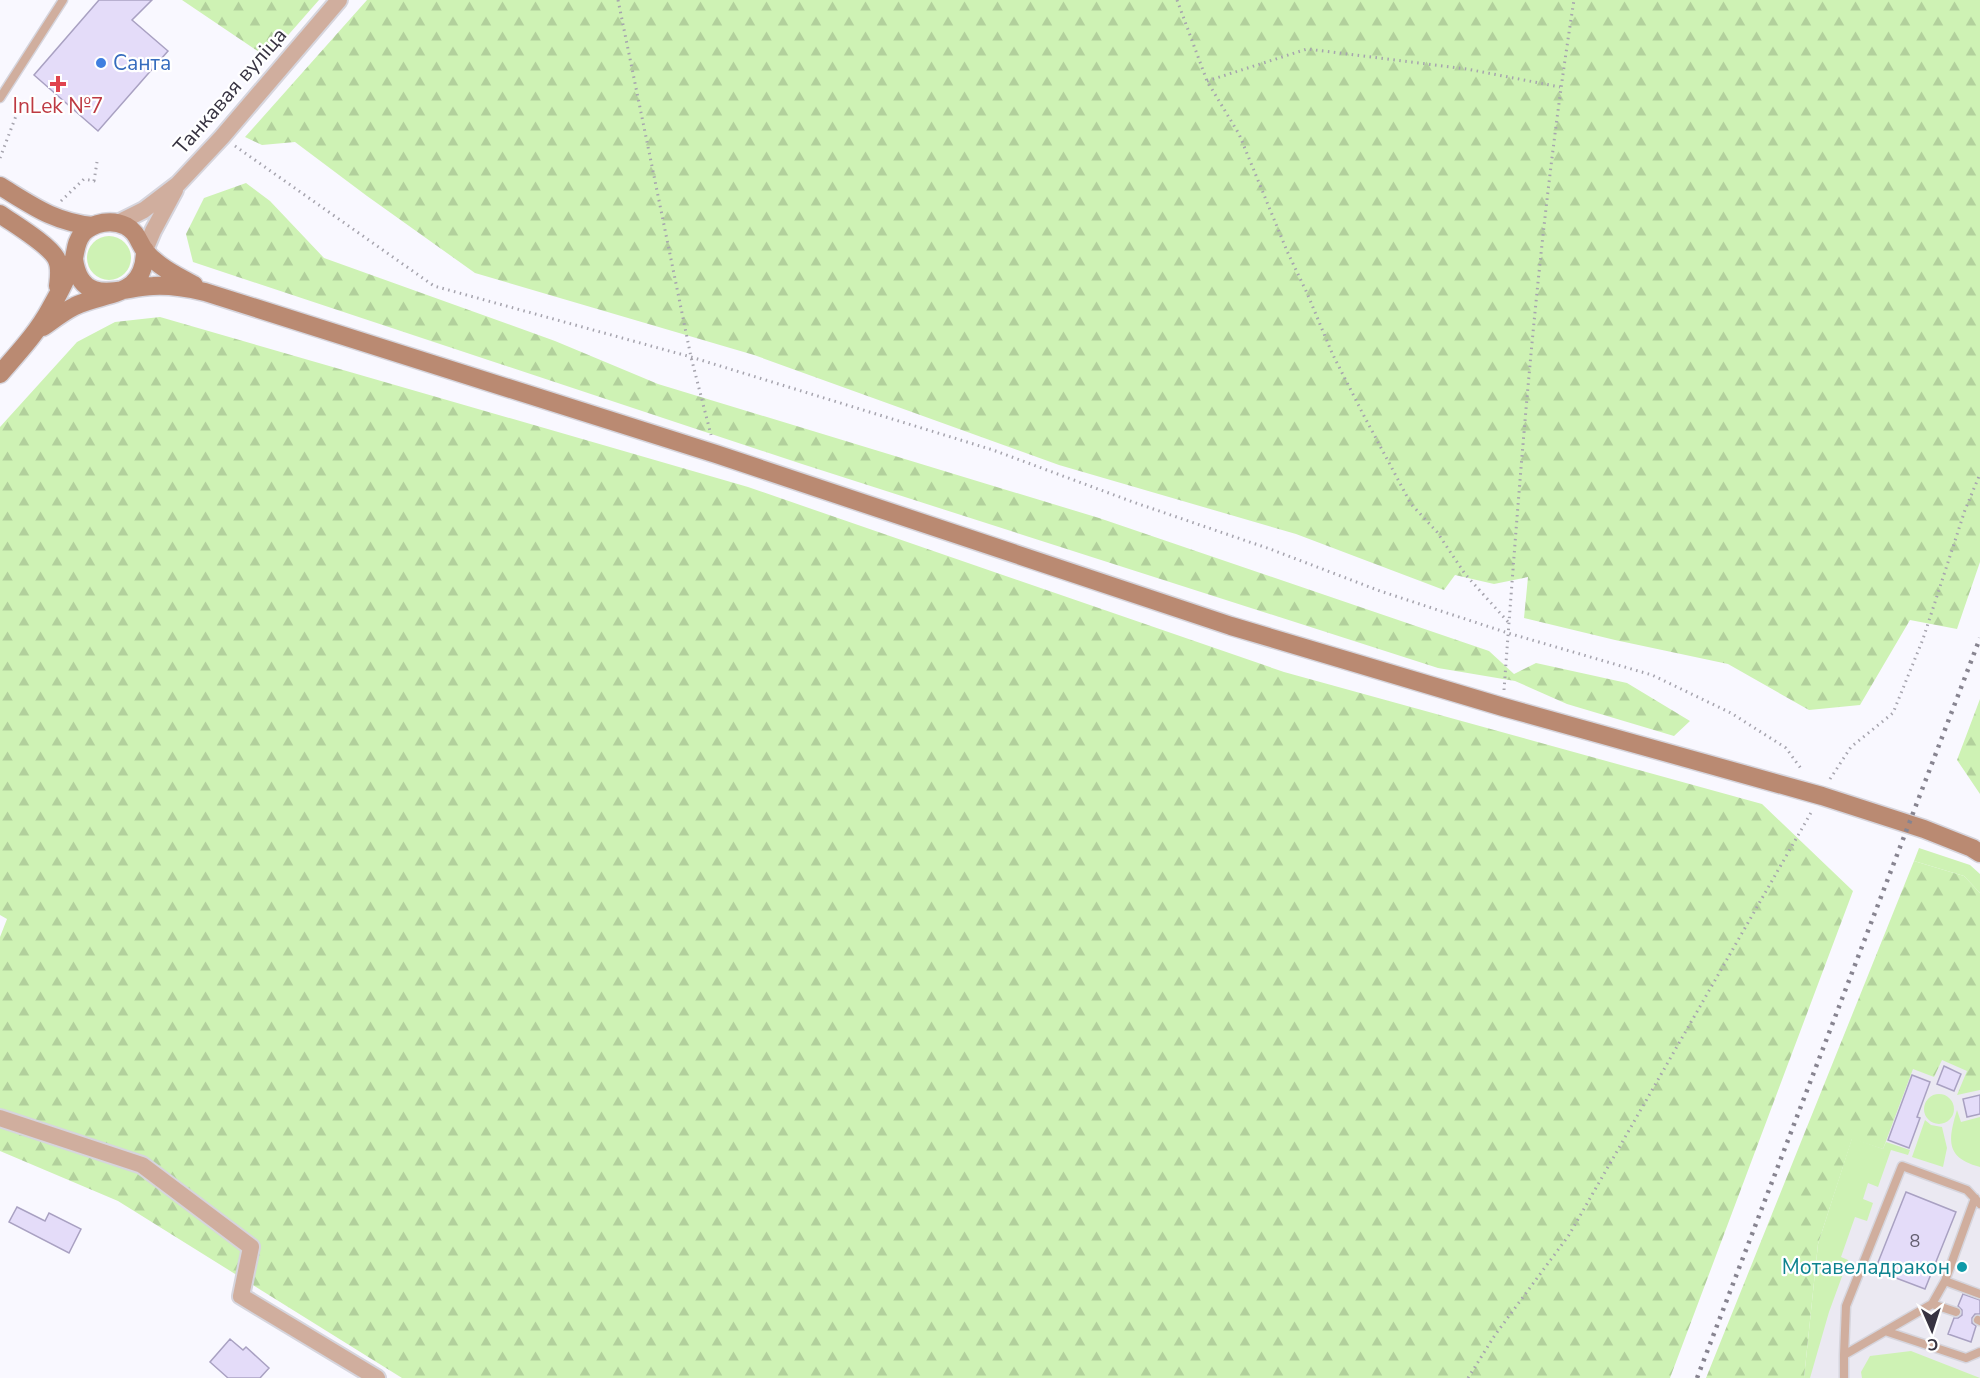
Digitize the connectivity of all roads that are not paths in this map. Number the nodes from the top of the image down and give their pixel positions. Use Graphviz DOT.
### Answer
graph roads {
  1 [pos="63,0"];
  2 [pos="339,0"];
  3 [pos="0,98"];
  4 [pos="178,184"];
  5 [pos="0,186"];
  6 [pos="0,208"];
  7 [pos="0,214"];
  8 [pos="117,223"];
  9 [pos="93,226"];
  10 [pos="145,250"];
  11 [pos="74,259"];
  12 [pos="120,291"];
  13 [pos="205,292"];
  14 [pos="56,296"];
  15 [pos="37,332"];
  16 [pos="0,374"];
  17 [pos="1980,853"];
  18 [pos="0,1118"];
  19 [pos="1977,1201"];
  20 [pos="1945,1281"];
  21 [pos="1980,1294"];
  22 [pos="1932,1304"];
  23 [pos="1956,1312"];
  24 [pos="1885,1331"];
  25 [pos="1980,1352"];
  26 [pos="1844,1355"];
  27 [pos="377,1378"];
  28 [pos="1844,1378"];
  1 -- 3 [label="lane"];
  2 -- 4 [label="street, Танкавая вуліца"];
  4 -- 8 [label="street, Танкавая вуліца"];
  4 -- 10 [label="street, Танкавая вуліца"];
  5 -- 9 [label="main road"];
  6 -- 11 [label="main road"];
  7 -- 14 [label="main road"];
  8 -- 9 [label="main road"];
  8 -- 10 [label="main road"];
  9 -- 11 [label="main road"];
  10 -- 12 [label="main road"];
  10 -- 13 [label="main road"];
  11 -- 12 [label="main road"];
  11 -- 14 [label="main road"];
  12 -- 13 [label="main road"];
  12 -- 15 [label="main road"];
  13 -- 17 [label="main road"];
  14 -- 15 [label="main road"];
  15 -- 16 [label="main road"];
  18 -- 27 [label="street"];
  19 -- 20 [label="lane"];
  19 -- 26 [label="lane"];
  20 -- 21 [label="lane"];
  20 -- 22 [label="lane"];
  22 -- 23 [label="lane"];
  22 -- 24 [label="lane"];
  24 -- 25 [label="lane"];
  24 -- 26 [label="lane"];
  26 -- 28 [label="lane"];
}
